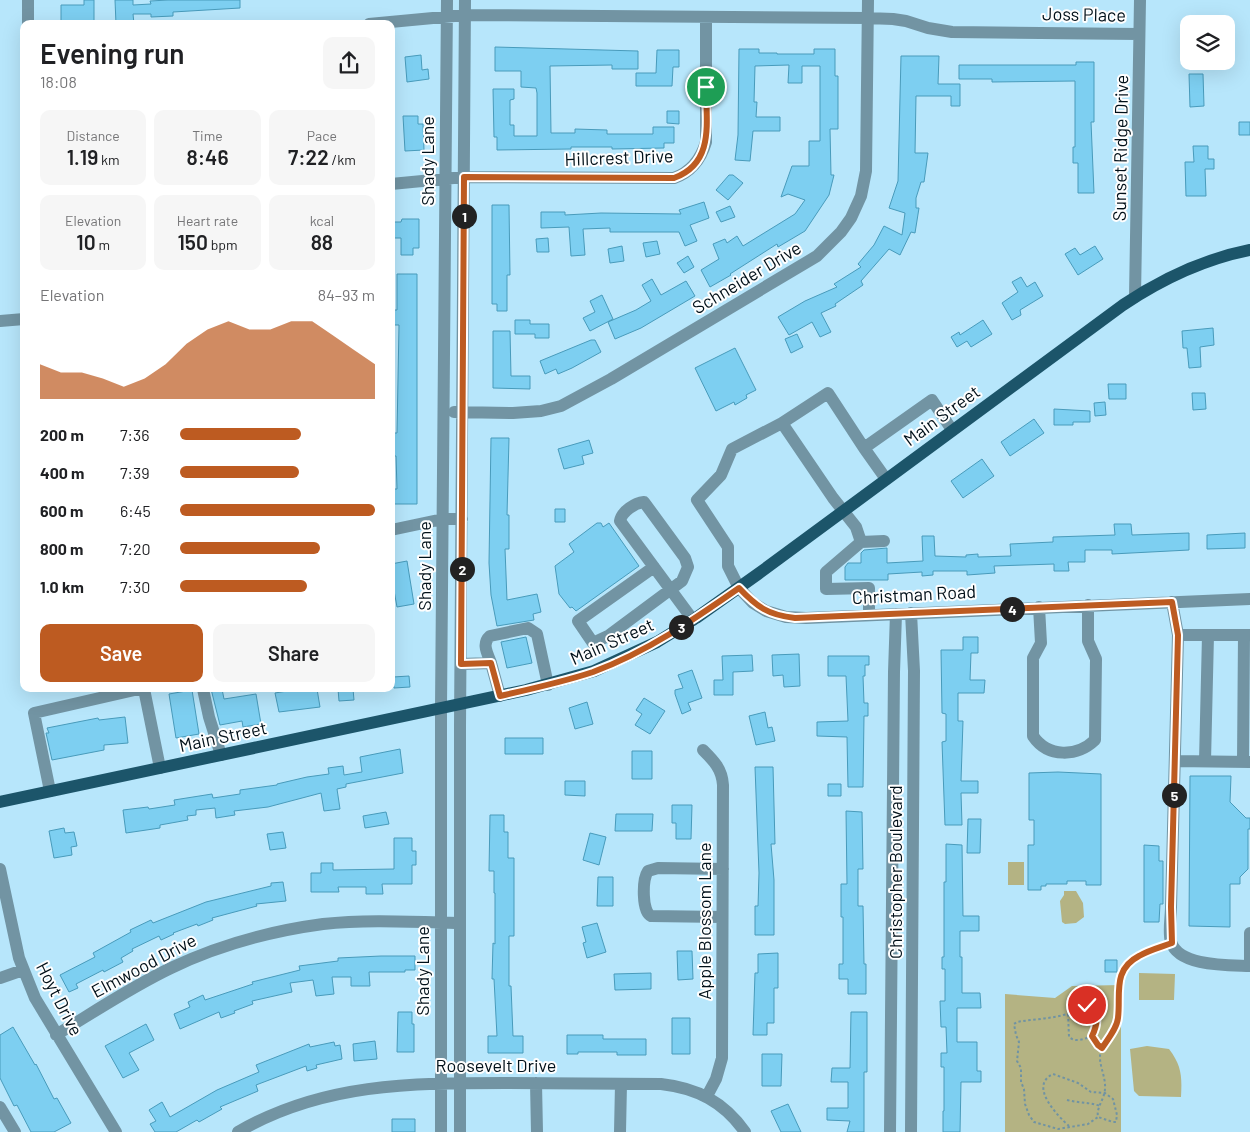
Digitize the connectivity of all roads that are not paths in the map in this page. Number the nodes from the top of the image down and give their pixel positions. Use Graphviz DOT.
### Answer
graph roads {
  1 [pos="28,0"];
  2 [pos="447,0"];
  3 [pos="465,0"];
  4 [pos="868,0"];
  5 [pos="1140,0"];
  6 [pos="465,15"];
  7 [pos="446,16"];
  8 [pos="706,17"];
  9 [pos="867,18"];
  10 [pos="28,20"];
  11 [pos="395,21"];
  12 [pos="1140,34"];
  13 [pos="464,177"];
  14 [pos="446,179"];
  15 [pos="395,184"];
  16 [pos="1250,250"];
  17 [pos="1135,297"];
  18 [pos="20,319"];
  19 [pos="0,321"];
  20 [pos="444,412"];
  21 [pos="462,412"];
  22 [pos="782,423"];
  23 [pos="952,430"];
  24 [pos="864,448"];
  25 [pos="886,479"];
  26 [pos="843,511"];
  27 [pos="443,519"];
  28 [pos="462,519"];
  29 [pos="395,529"];
  30 [pos="884,541"];
  31 [pos="861,542"];
  32 [pos="654,567"];
  33 [pos="739,588"];
  34 [pos="672,590"];
  35 [pos="1250,599"];
  36 [pos="1172,602"];
  37 [pos="1088,606"];
  38 [pos="1039,608"];
  39 [pos="911,613"];
  40 [pos="896,614"];
  41 [pos="869,615"];
  42 [pos="693,620"];
  43 [pos="1178,635"];
  44 [pos="1208,635"];
  45 [pos="1247,635"];
  46 [pos="442,645"];
  47 [pos="461,645"];
  48 [pos="491,663"];
  49 [pos="461,664"];
  50 [pos="548,685"];
  51 [pos="126,692"];
  52 [pos="145,692"];
  53 [pos="204,692"];
  54 [pos="500,696"];
  55 [pos="461,704"];
  56 [pos="441,708"];
  57 [pos="703,750"];
  58 [pos="221,755"];
  59 [pos="1175,761"];
  60 [pos="1205,761"];
  61 [pos="1247,762"];
  62 [pos="160,768"];
  63 [pos="50,791"];
  64 [pos="0,802"];
  65 [pos="0,869"];
  66 [pos="723,869"];
  67 [pos="4,905"];
  68 [pos="722,917"];
  69 [pos="441,922"];
  70 [pos="460,923"];
  71 [pos="1250,933"];
  72 [pos="1250,966"];
  73 [pos="23,970"];
  74 [pos="0,978"];
  75 [pos="56,1035"];
  76 [pos="441,1083"];
  77 [pos="460,1083"];
  78 [pos="536,1083"];
  79 [pos="621,1084"];
  80 [pos="707,1096"];
  81 [pos="0,1107"];
  82 [pos="15,1132"];
  83 [pos="116,1132"];
  84 [pos="238,1132"];
  85 [pos="440,1132"];
  86 [pos="460,1132"];
  87 [pos="537,1132"];
  88 [pos="620,1132"];
  89 [pos="745,1132"];
  90 [pos="890,1132"];
  91 [pos="911,1132"];
  1 -- 10 [label="street"];
  2 -- 7 [label="street, Shady Lane"];
  3 -- 6 [label="street, Shady Lane"];
  4 -- 9 [label="street, Schneider Drive"];
  5 -- 12 [label="street, Sunset Ridge Drive"];
  6 -- 7 [label="street, Joss Place"];
  6 -- 8 [label="street, Joss Place"];
  6 -- 13 [label="street, Shady Lane"];
  7 -- 11 [label="street, Joss Place"];
  7 -- 14 [label="street, Shady Lane"];
  8 -- 9 [label="street, Joss Place"];
  8 -- 13 [label="street, Hillcrest Drive"];
  9 -- 12 [label="street, Joss Place"];
  9 -- 21 [label="street, Schneider Drive"];
  12 -- 17 [label="street, Sunset Ridge Drive"];
  13 -- 14 [label="street, Hillcrest Drive"];
  13 -- 21 [label="street, Shady Lane"];
  14 -- 15 [label="street, Hillcrest Drive"];
  14 -- 20 [label="street, Shady Lane"];
  16 -- 17 [label="main road, Main Street"];
  17 -- 23 [label="main road, Main Street"];
  18 -- 19 [label="street"];
  20 -- 21 [label="street, Schneider Drive"];
  20 -- 27 [label="street, Shady Lane"];
  21 -- 28 [label="street, Shady Lane"];
  22 -- 24 [label="street"];
  22 -- 26 [label="street"];
  22 -- 33 [label="street, Christman Road"];
  23 -- 24 [label="street"];
  23 -- 25 [label="main road, Main Street"];
  24 -- 25 [label="street"];
  25 -- 26 [label="main road, Main Street"];
  26 -- 31 [label="street"];
  26 -- 33 [label="main road, Main Street"];
  27 -- 28 [label="street"];
  27 -- 29 [label="street"];
  27 -- 46 [label="street, Shady Lane"];
  28 -- 47 [label="street, Shady Lane"];
  30 -- 31 [label="street"];
  31 -- 41 [label="street"];
  32 -- 34 [label="street"];
  32 -- 34 [label="street"];
  32 -- 34 [label="street"];
  33 -- 41 [label="street, Christman Road"];
  33 -- 42 [label="main road, Main Street"];
  34 -- 42 [label="street"];
  35 -- 36 [label="street, Christman Road"];
  36 -- 37 [label="street, Christman Road"];
  36 -- 43 [label="street"];
  37 -- 38 [label="street, Christman Road"];
  37 -- 38 [label="street"];
  38 -- 39 [label="street, Christman Road"];
  39 -- 40 [label="street, Christman Road"];
  39 -- 91 [label="street, Christopher Boulevard"];
  40 -- 41 [label="street, Christman Road"];
  40 -- 90 [label="street, Christopher Boulevard"];
  42 -- 50 [label="main road, Main Street"];
  43 -- 44 [label="street"];
  43 -- 59 [label="street"];
  44 -- 45 [label="street"];
  44 -- 60 [label="street"];
  45 -- 61 [label="street"];
  46 -- 47 [label="street"];
  46 -- 56 [label="street, Shady Lane"];
  47 -- 49 [label="street, Shady Lane"];
  48 -- 49 [label="street"];
  48 -- 50 [label="street"];
  48 -- 54 [label="street"];
  49 -- 55 [label="street, Shady Lane"];
  50 -- 54 [label="main road, Main Street"];
  51 -- 63 [label="street"];
  52 -- 62 [label="street"];
  53 -- 58 [label="street"];
  54 -- 55 [label="main road, Main Street"];
  55 -- 56 [label="main road, Main Street"];
  55 -- 70 [label="street, Shady Lane"];
  56 -- 58 [label="main road, Main Street"];
  56 -- 69 [label="street, Shady Lane"];
  57 -- 66 [label="street, Apple Blossom Lane"];
  58 -- 62 [label="main road, Main Street"];
  59 -- 60 [label="street"];
  59 -- 72 [label="street"];
  60 -- 61 [label="street"];
  62 -- 63 [label="main road, Main Street"];
  63 -- 64 [label="main road, Main Street"];
  65 -- 67 [label="street, Hoyt Drive"];
  66 -- 68 [label="street, Apple Blossom Lane"];
  66 -- 68 [label="street"];
  67 -- 73 [label="street, Hoyt Drive"];
  68 -- 80 [label="street, Apple Blossom Lane"];
  69 -- 70 [label="street, Elmwood Drive"];
  69 -- 75 [label="street, Elmwood Drive"];
  69 -- 76 [label="street, Shady Lane"];
  70 -- 77 [label="street, Shady Lane"];
  71 -- 72 [label="street"];
  73 -- 74 [label="street"];
  73 -- 75 [label="street, Hoyt Drive"];
  75 -- 83 [label="street, Hoyt Drive"];
  76 -- 77 [label="street, Roosevelt Drive"];
  76 -- 84 [label="street, Roosevelt Drive"];
  76 -- 85 [label="street, Shady Lane"];
  77 -- 78 [label="street, Roosevelt Drive"];
  77 -- 86 [label="street, Shady Lane"];
  78 -- 79 [label="street, Roosevelt Drive"];
  78 -- 87 [label="street"];
  79 -- 80 [label="street, Roosevelt Drive"];
  79 -- 88 [label="street"];
  80 -- 89 [label="street, Roosevelt Drive"];
  81 -- 82 [label="street"];
}
